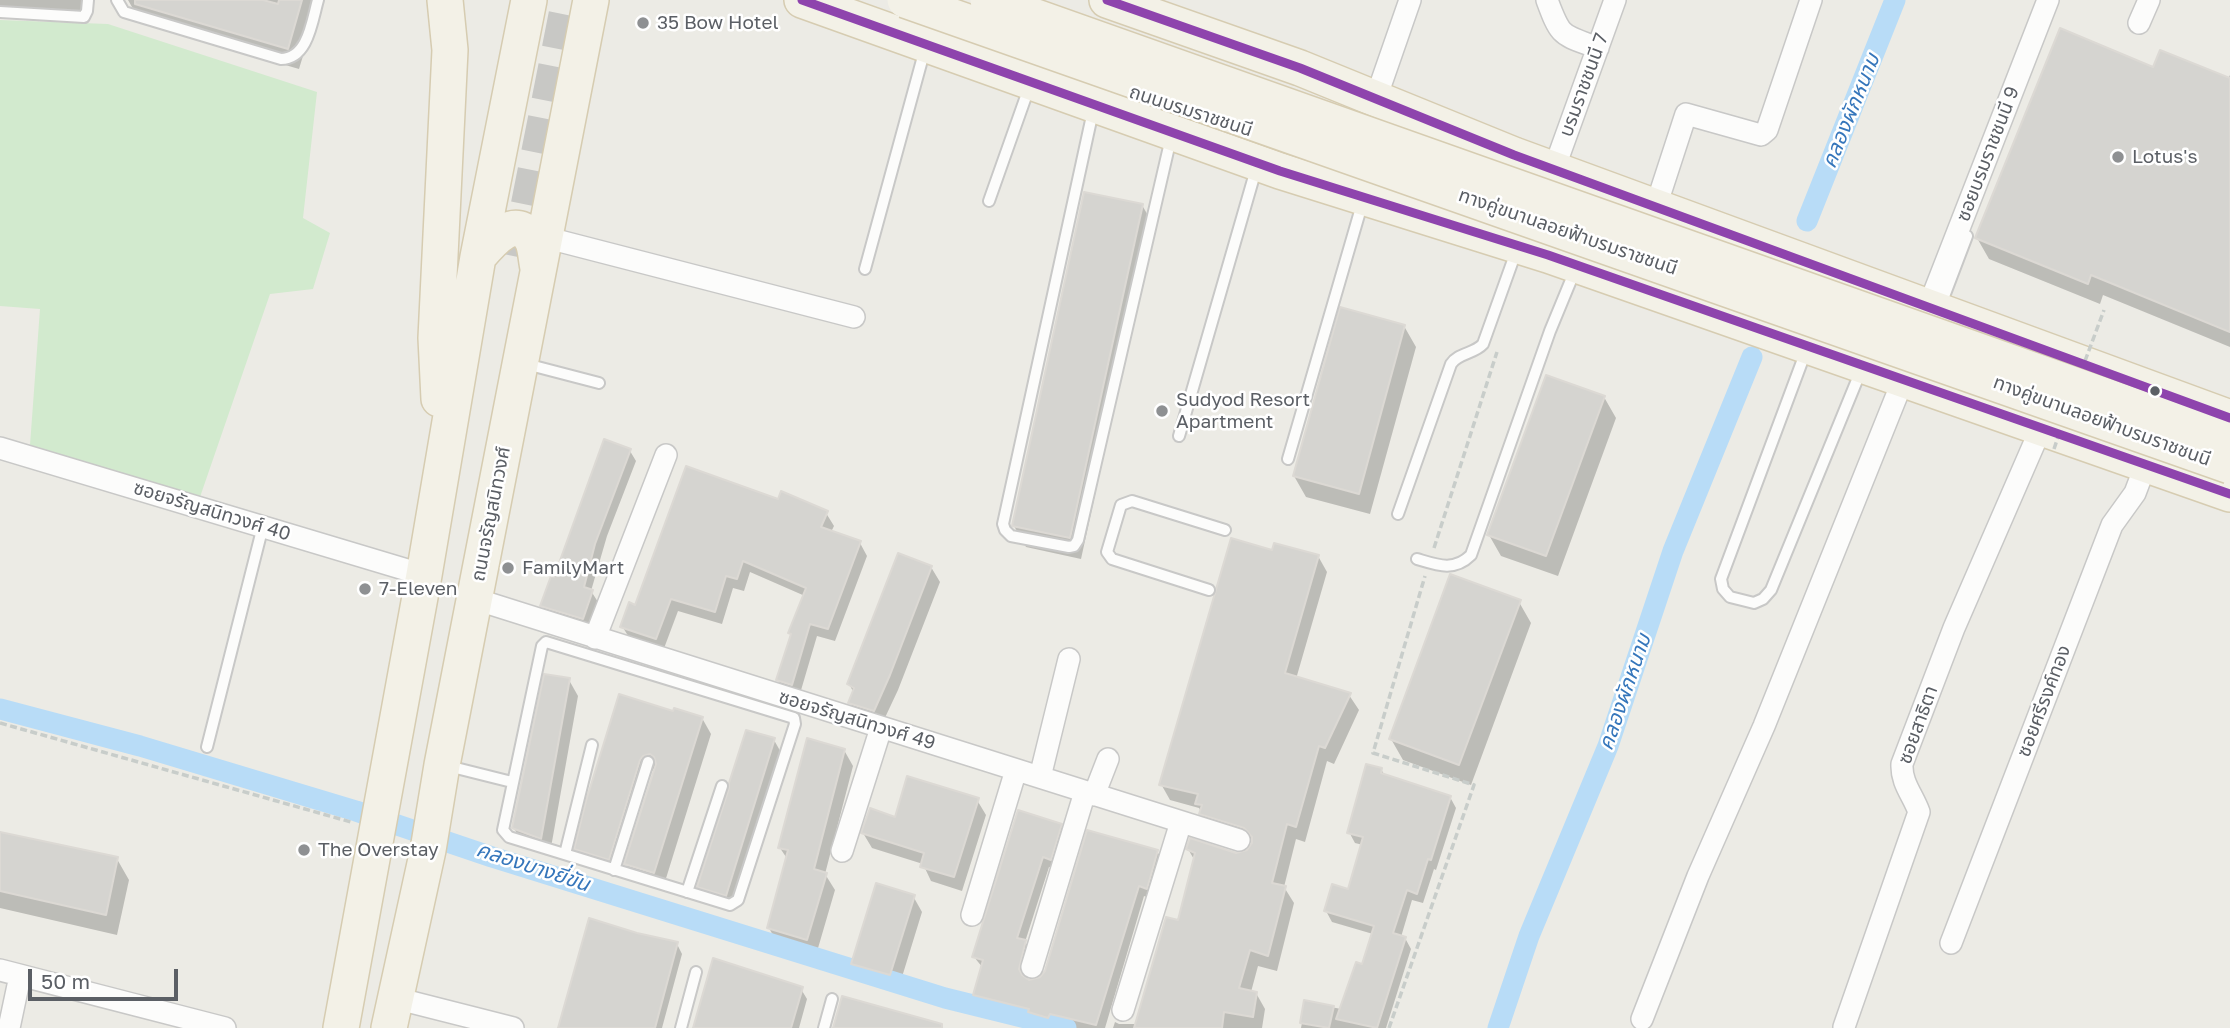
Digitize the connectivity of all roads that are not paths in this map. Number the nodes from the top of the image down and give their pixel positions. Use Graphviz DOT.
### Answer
graph roads {
  1 [pos="88,0"];
  2 [pos="117,0"];
  3 [pos="318,0"];
  4 [pos="445,0"];
  5 [pos="529,0"];
  6 [pos="591,0"];
  7 [pos="874,0"];
  8 [pos="905,0"];
  9 [pos="988,0"];
  10 [pos="1024,0"];
  11 [pos="1410,0"];
  12 [pos="1547,0"];
  13 [pos="1615,0"];
  14 [pos="1811,0"];
  15 [pos="2048,0"];
  16 [pos="2149,0"];
  17 [pos="811,2"];
  18 [pos="1169,10"];
  19 [pos="1095,11"];
  20 [pos="0,12"];
  21 [pos="2138,23"];
  22 [pos="926,44"];
  23 [pos="1598,48"];
  24 [pos="1031,82"];
  25 [pos="2024,87"];
  26 [pos="1376,99"];
  27 [pos="1095,105"];
  28 [pos="1172,132"];
  29 [pos="1514,155"];
  30 [pos="1257,163"];
  31 [pos="1554,169"];
  32 [pos="1364,198"];
  33 [pos="989,201"];
  34 [pos="1656,206"];
  35 [pos="1508,243"];
  36 [pos="533,254"];
  37 [pos="478,257"];
  38 [pos="1577,265"];
  39 [pos="865,269"];
  40 [pos="1933,310"];
  41 [pos="854,317"];
  42 [pos="1808,346"];
  43 [pos="520,363"];
  44 [pos="1863,366"];
  45 [pos="1903,380"];
  46 [pos="599,383"];
  47 [pos="2230,418"];
  48 [pos="2041,428"];
  49 [pos="1179,436"];
  50 [pos="2230,440"];
  51 [pos="0,448"];
  52 [pos="666,456"];
  53 [pos="1288,459"];
  54 [pos="2146,464"];
  55 [pos="441,466"];
  56 [pos="2230,466"];
  57 [pos="2230,494"];
  58 [pos="1398,514"];
  59 [pos="263,526"];
  60 [pos="1225,530"];
  61 [pos="1417,559"];
  62 [pos="424,575"];
  63 [pos="1209,590"];
  64 [pos="475,599"];
  65 [pos="595,638"];
  66 [pos="1069,659"];
  67 [pos="881,728"];
  68 [pos="592,745"];
  69 [pos="207,747"];
  70 [pos="1108,759"];
  71 [pos="648,762"];
  72 [pos="442,765"];
  73 [pos="1016,770"];
  74 [pos="1040,778"];
  75 [pos="512,782"];
  76 [pos="722,786"];
  77 [pos="1090,793"];
  78 [pos="1181,822"];
  79 [pos="400,826"];
  80 [pos="1239,840"];
  81 [pos="842,851"];
  82 [pos="565,854"];
  83 [pos="614,870"];
  84 [pos="687,892"];
  85 [pos="972,915"];
  86 [pos="1951,943"];
  87 [pos="1032,967"];
  88 [pos="695,972"];
  89 [pos="10,973"];
  90 [pos="832,999"];
  91 [pos="387,1004"];
  92 [pos="1123,1010"];
  93 [pos="1642,1018"];
  94 [pos="1844,1027"];
  95 [pos="9,1028"];
  96 [pos="225,1028"];
  97 [pos="341,1028"];
  98 [pos="362,1028"];
  99 [pos="374,1028"];
  100 [pos="513,1028"];
  101 [pos="681,1028"];
  102 [pos="824,1028"];
  1 -- 20 [label="lane"];
  2 -- 3 [label="lane"];
  4 -- 55 [label="main road"];
  5 -- 37 [label="main road, ถนนจรัญสนิทวงศ์"];
  6 -- 36 [label="main road, ถนนจรัญสนิทวงศ์"];
  7 -- 35 [label="main road, ถนนบรมราชชนนี"];
  8 -- 56 [label="main road, ทางคู่ขนานลอยฟ้าบรมราชชนนี, bridge"];
  9 -- 50 [label="main road, ทางคู่ขนานลอยฟ้าบรมราชชนนี, bridge"];
  10 -- 19 [label="main road"];
  11 -- 26 [label="street"];
  12 -- 23 [label="street"];
  13 -- 23 [label="street, บรมราชชนนี 7"];
  14 -- 34 [label="street"];
  15 -- 40 [label="street, ซอยบรมราชชนนี 9"];
  16 -- 21 [label="street"];
  17 -- 22 [label="main road, ถนนบรมราชชนนี"];
  18 -- 19 [label="main road"];
  18 -- 26 [label="main road"];
  19 -- 29 [label="main road"];
  22 -- 24 [label="main road, ถนนบรมราชชนนี"];
  22 -- 39 [label="lane"];
  23 -- 31 [label="street, บรมราชชนนี 7"];
  24 -- 27 [label="main road, ถนนบรมราชชนนี"];
  24 -- 33 [label="lane"];
  25 -- 40 [label="lane"];
  26 -- 29 [label="main road"];
  27 -- 28 [label="main road, ถนนบรมราชชนนี"];
  27 -- 28 [label="lane"];
  28 -- 30 [label="main road, ถนนบรมราชชนนี"];
  29 -- 31 [label="main road"];
  30 -- 32 [label="main road, ถนนบรมราชชนนี"];
  30 -- 49 [label="lane"];
  31 -- 34 [label="main road"];
  32 -- 35 [label="main road, ถนนบรมราชชนนี"];
  32 -- 53 [label="lane"];
  34 -- 40 [label="main road"];
  35 -- 38 [label="main road, ถนนบรมราชชนนี"];
  35 -- 58 [label="lane"];
  36 -- 37 [label="main road"];
  36 -- 41 [label="street"];
  36 -- 43 [label="main road, ถนนจรัญสนิทวงศ์"];
  36 -- 79 [label="main road, ถนนจรัญสนิทวงศ์"];
  37 -- 55 [label="main road, ถนนจรัญสนิทวงศ์"];
  38 -- 42 [label="main road, ถนนบรมราชชนนี"];
  38 -- 61 [label="lane"];
  40 -- 47 [label="main road"];
  42 -- 44 [label="main road, ถนนบรมราชชนนี"];
  42 -- 44 [label="lane"];
  43 -- 46 [label="lane"];
  43 -- 64 [label="main road, ถนนจรัญสนิทวงศ์"];
  44 -- 45 [label="main road, ถนนบรมราชชนนี"];
  45 -- 48 [label="main road, ถนนบรมราชชนนี"];
  45 -- 93 [label="street"];
  48 -- 54 [label="main road, ถนนบรมราชชนนี"];
  48 -- 94 [label="street, ซอยสาธิตา"];
  51 -- 59 [label="street, ซอยจรัญสนิทวงศ์ 40"];
  52 -- 65 [label="street"];
  54 -- 57 [label="main road, ถนนบรมราชชนนี"];
  54 -- 86 [label="street, ซอยศรีรงค์ทอง"];
  55 -- 62 [label="main road, ถนนจรัญสนิทวงศ์"];
  59 -- 62 [label="street, ซอยจรัญสนิทวงศ์ 40"];
  59 -- 69 [label="lane"];
  60 -- 63 [label="lane"];
  62 -- 79 [label="main road, ถนนจรัญสนิทวงศ์"];
  64 -- 65 [label="street, ซอยจรัญสนิทวงศ์ 49"];
  64 -- 72 [label="main road, ถนนจรัญสนิทวงศ์"];
  65 -- 67 [label="street, ซอยจรัญสนิทวงศ์ 49"];
  66 -- 74 [label="street"];
  67 -- 73 [label="street, ซอยจรัญสนิทวงศ์ 49"];
  67 -- 81 [label="street"];
  68 -- 82 [label="lane"];
  70 -- 77 [label="street"];
  71 -- 83 [label="lane"];
  72 -- 75 [label="lane"];
  72 -- 79 [label="main road, ถนนจรัญสนิทวงศ์"];
  73 -- 74 [label="street, ซอยจรัญสนิทวงศ์ 49"];
  73 -- 85 [label="street"];
  74 -- 77 [label="street, ซอยจรัญสนิทวงศ์ 49"];
  75 -- 82 [label="lane"];
  75 -- 84 [label="lane"];
  76 -- 84 [label="lane"];
  77 -- 78 [label="street, ซอยจรัญสนิทวงศ์ 49"];
  77 -- 87 [label="street"];
  78 -- 80 [label="street, ซอยจรัญสนิทวงศ์ 49"];
  78 -- 92 [label="street"];
  79 -- 91 [label="main road, ถนนจรัญสนิทวงศ์"];
  79 -- 97 [label="main road, ถนนจรัญสนิทวงศ์"];
  82 -- 83 [label="lane"];
  83 -- 84 [label="lane"];
  88 -- 101 [label="lane"];
  89 -- 95 [label="street"];
  89 -- 96 [label="street"];
  90 -- 102 [label="lane"];
  91 -- 98 [label="main road, ถนนจรัญสนิทวงศ์"];
  91 -- 99 [label="main road, ถนนจรัญสนิทวงศ์"];
  91 -- 100 [label="street"];
}
